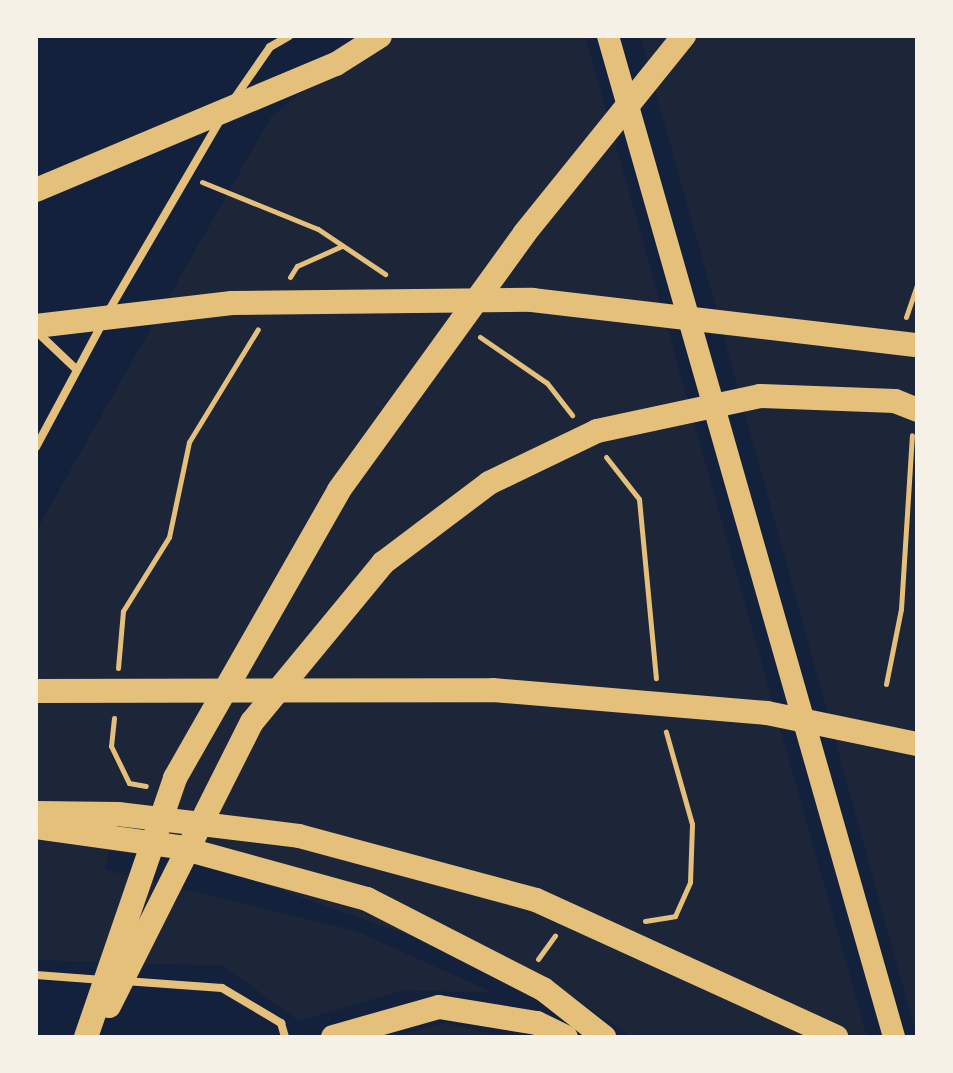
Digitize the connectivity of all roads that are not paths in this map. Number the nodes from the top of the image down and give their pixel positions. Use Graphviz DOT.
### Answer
graph roads {
  1 [pos="289,36"];
  2 [pos="380,36"];
  3 [pos="608,36"];
  4 [pos="684,36"];
  5 [pos="36,190"];
  6 [pos="36,329"];
  7 [pos="912,340"];
  8 [pos="77,370"];
  9 [pos="914,416"];
  10 [pos="36,447"];
  11 [pos="36,691"];
  12 [pos="917,744"];
  13 [pos="36,813"];
  14 [pos="36,827"];
  15 [pos="36,975"];
  16 [pos="86,1037"];
  17 [pos="95,1037"];
  18 [pos="285,1037"];
  19 [pos="333,1037"];
  20 [pos="566,1037"];
  21 [pos="604,1037"];
  22 [pos="836,1037"];
  23 [pos="894,1037"];
  1 -- 8 [label="street"];
  2 -- 5 [label="highway"];
  3 -- 23 [label="highway"];
  4 -- 16 [label="highway"];
  6 -- 7 [label="highway"];
  6 -- 8 [label="street"];
  8 -- 10 [label="street"];
  9 -- 17 [label="highway"];
  11 -- 12 [label="highway"];
  13 -- 22 [label="highway"];
  14 -- 21 [label="highway"];
  15 -- 18 [label="street"];
  19 -- 20 [label="highway"];
}
